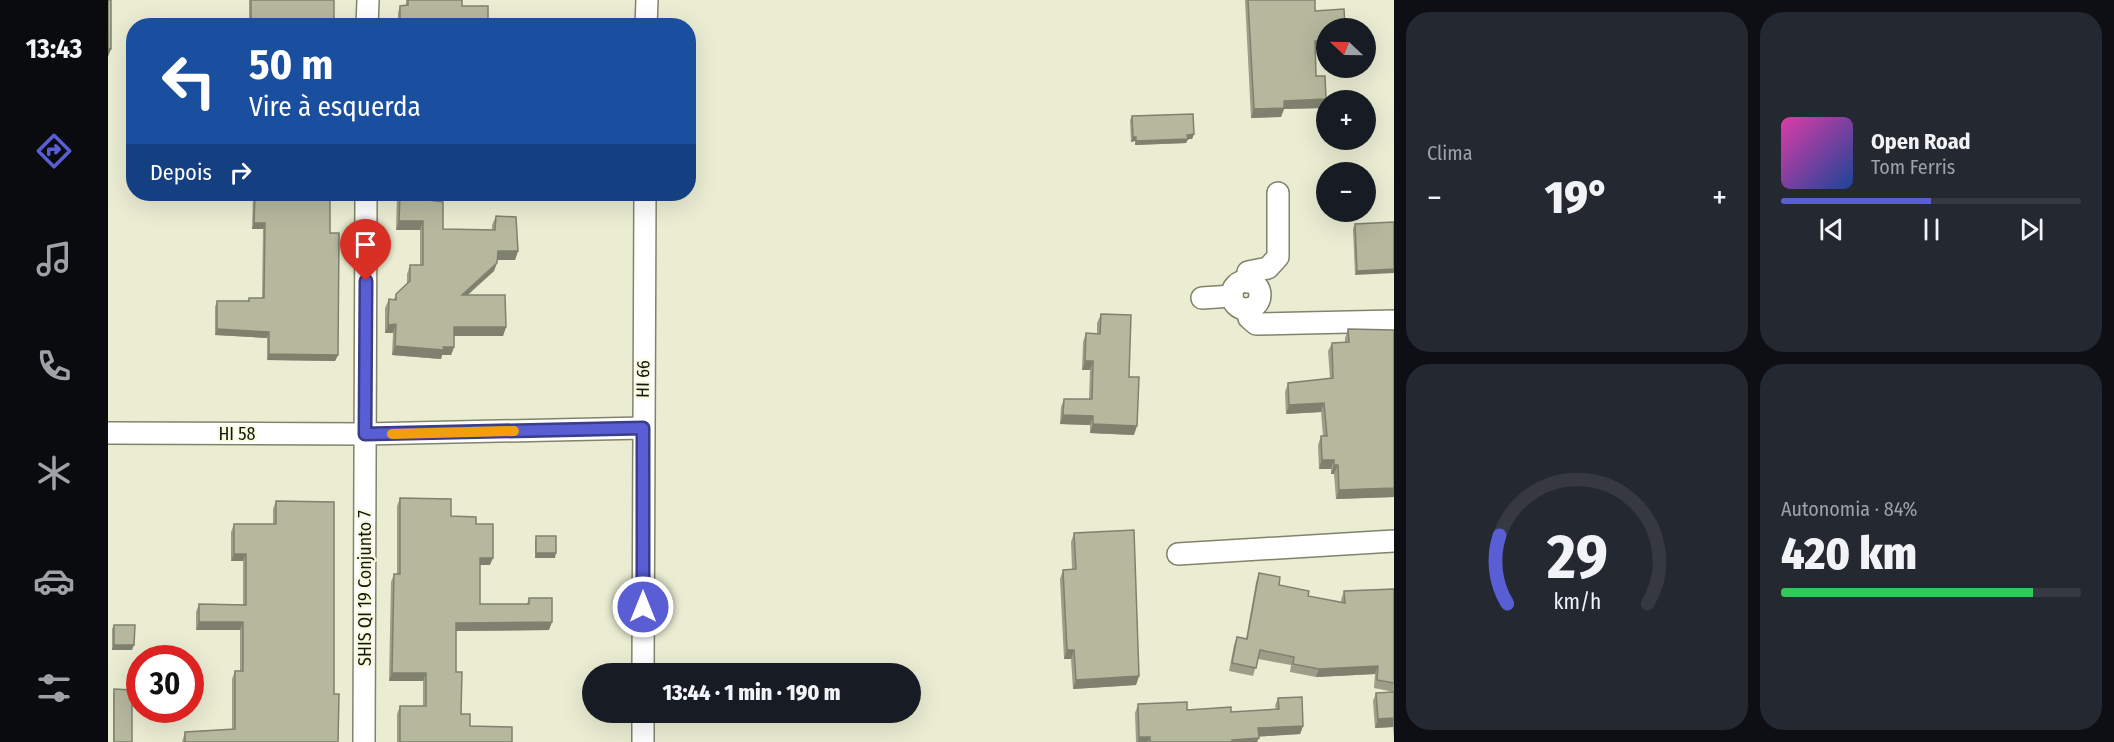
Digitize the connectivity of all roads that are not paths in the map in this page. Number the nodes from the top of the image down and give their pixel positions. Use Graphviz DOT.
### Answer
graph roads {
  1 [pos="368,0"];
  2 [pos="647,0"];
  3 [pos="367,18"];
  4 [pos="646,18"];
  5 [pos="1278,193"];
  6 [pos="366,201"];
  7 [pos="645,201"];
  8 [pos="1242,296"];
  9 [pos="1202,298"];
  10 [pos="1394,321"];
  11 [pos="643,428"];
  12 [pos="108,433"];
  13 [pos="365,434"];
  14 [pos="1394,541"];
  15 [pos="1178,554"];
  16 [pos="643,663"];
  17 [pos="643,723"];
  18 [pos="364,742"];
  19 [pos="643,742"];
  1 -- 3 [label="street"];
  2 -- 4 [label="street"];
  5 -- 8 [label="street"];
  6 -- 13 [label="street, SHIS QI 19 Conjunto 7"];
  7 -- 11 [label="street, HI 66"];
  8 -- 9 [label="street"];
  8 -- 10 [label="street"];
  11 -- 13 [label="street, HI 58"];
  11 -- 16 [label="street, HI 66"];
  12 -- 13 [label="street, HI 58"];
  13 -- 18 [label="street, SHIS QI 19 Conjunto 7"];
  14 -- 15 [label="street"];
  17 -- 19 [label="street"];
}
